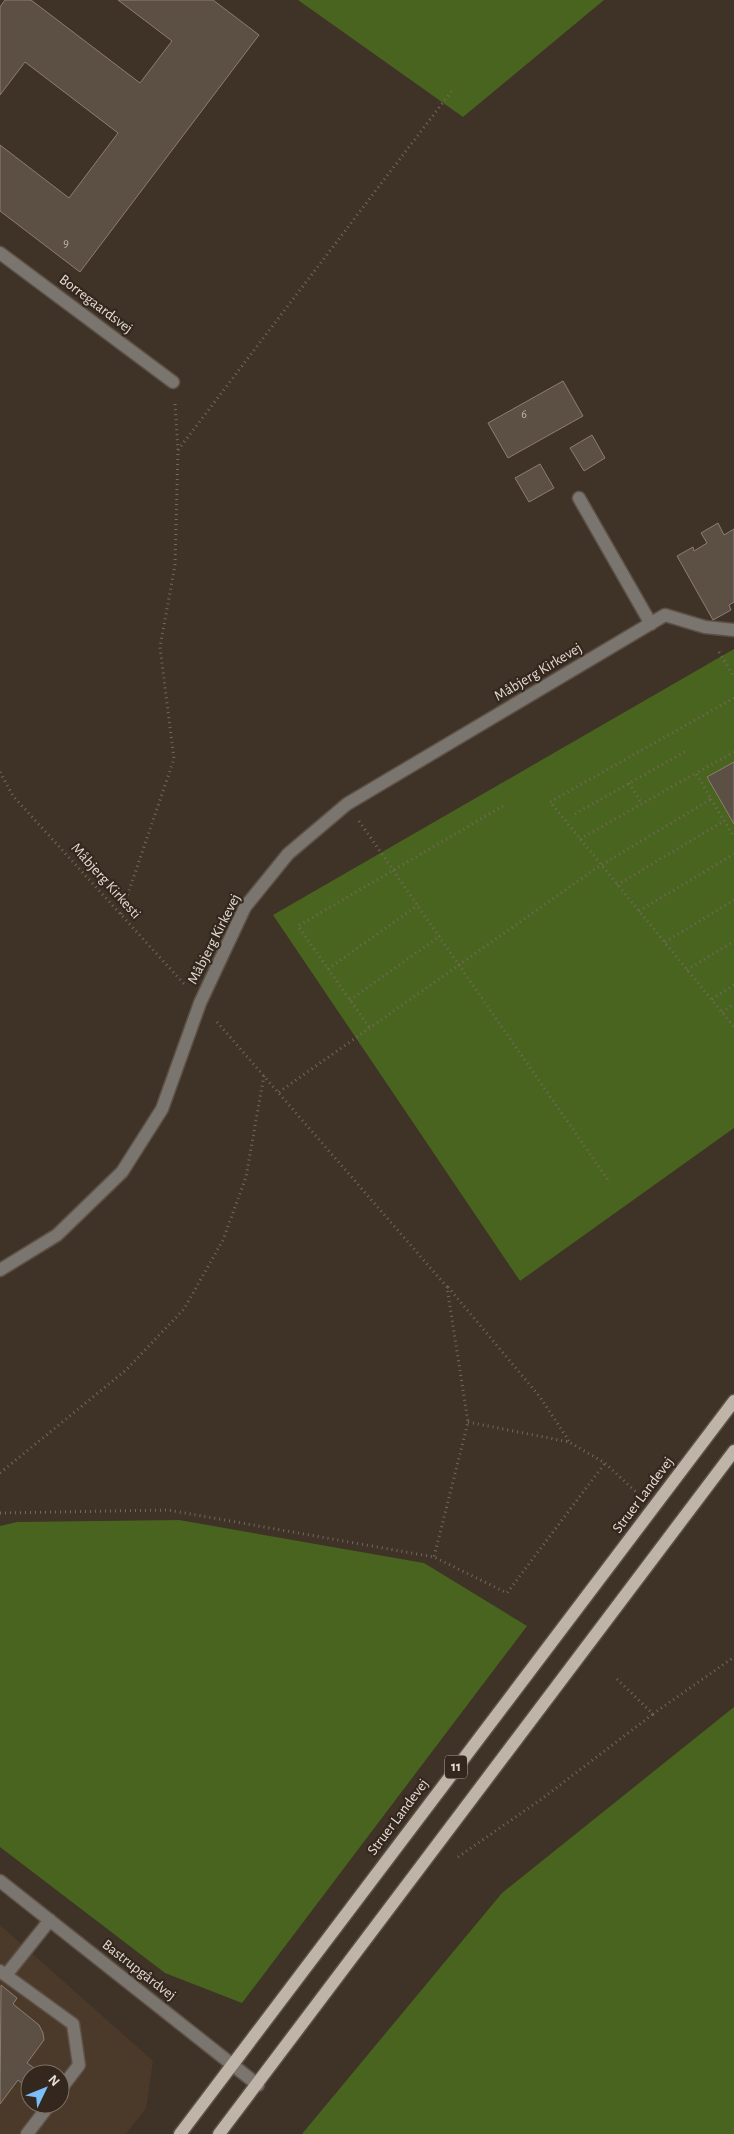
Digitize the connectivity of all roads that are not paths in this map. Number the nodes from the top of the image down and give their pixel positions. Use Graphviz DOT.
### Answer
graph roads {
  1 [pos="0,253"];
  2 [pos="173,382"];
  3 [pos="579,498"];
  4 [pos="651,624"];
  5 [pos="734,630"];
  6 [pos="0,1270"];
  7 [pos="734,1401"];
  8 [pos="734,1451"];
  9 [pos="0,1881"];
  10 [pos="50,1920"];
  11 [pos="3,1973"];
  12 [pos="231,2064"];
  13 [pos="70,2077"];
  14 [pos="258,2085"];
  15 [pos="42,2114"];
  16 [pos="27,2134"];
  17 [pos="180,2134"];
  18 [pos="219,2134"];
  1 -- 2 [label="street, Borregaardsvej"];
  3 -- 4 [label="street"];
  4 -- 5 [label="street, Måbjerg Kirkevej"];
  4 -- 6 [label="street, Måbjerg Kirkevej"];
  7 -- 12 [label="main road, Struer Landevej / 11"];
  8 -- 14 [label="main road, 11"];
  9 -- 10 [label="street, Bastrupgårdvej"];
  10 -- 11 [label="street"];
  10 -- 12 [label="street, Bastrupgårdvej"];
  11 -- 13 [label="street"];
  12 -- 14 [label="street, Bastrupgårdvej"];
  12 -- 17 [label="main road, Struer Landevej / 11"];
  14 -- 18 [label="main road, 11"];
  15 -- 16 [label="street"];
}
